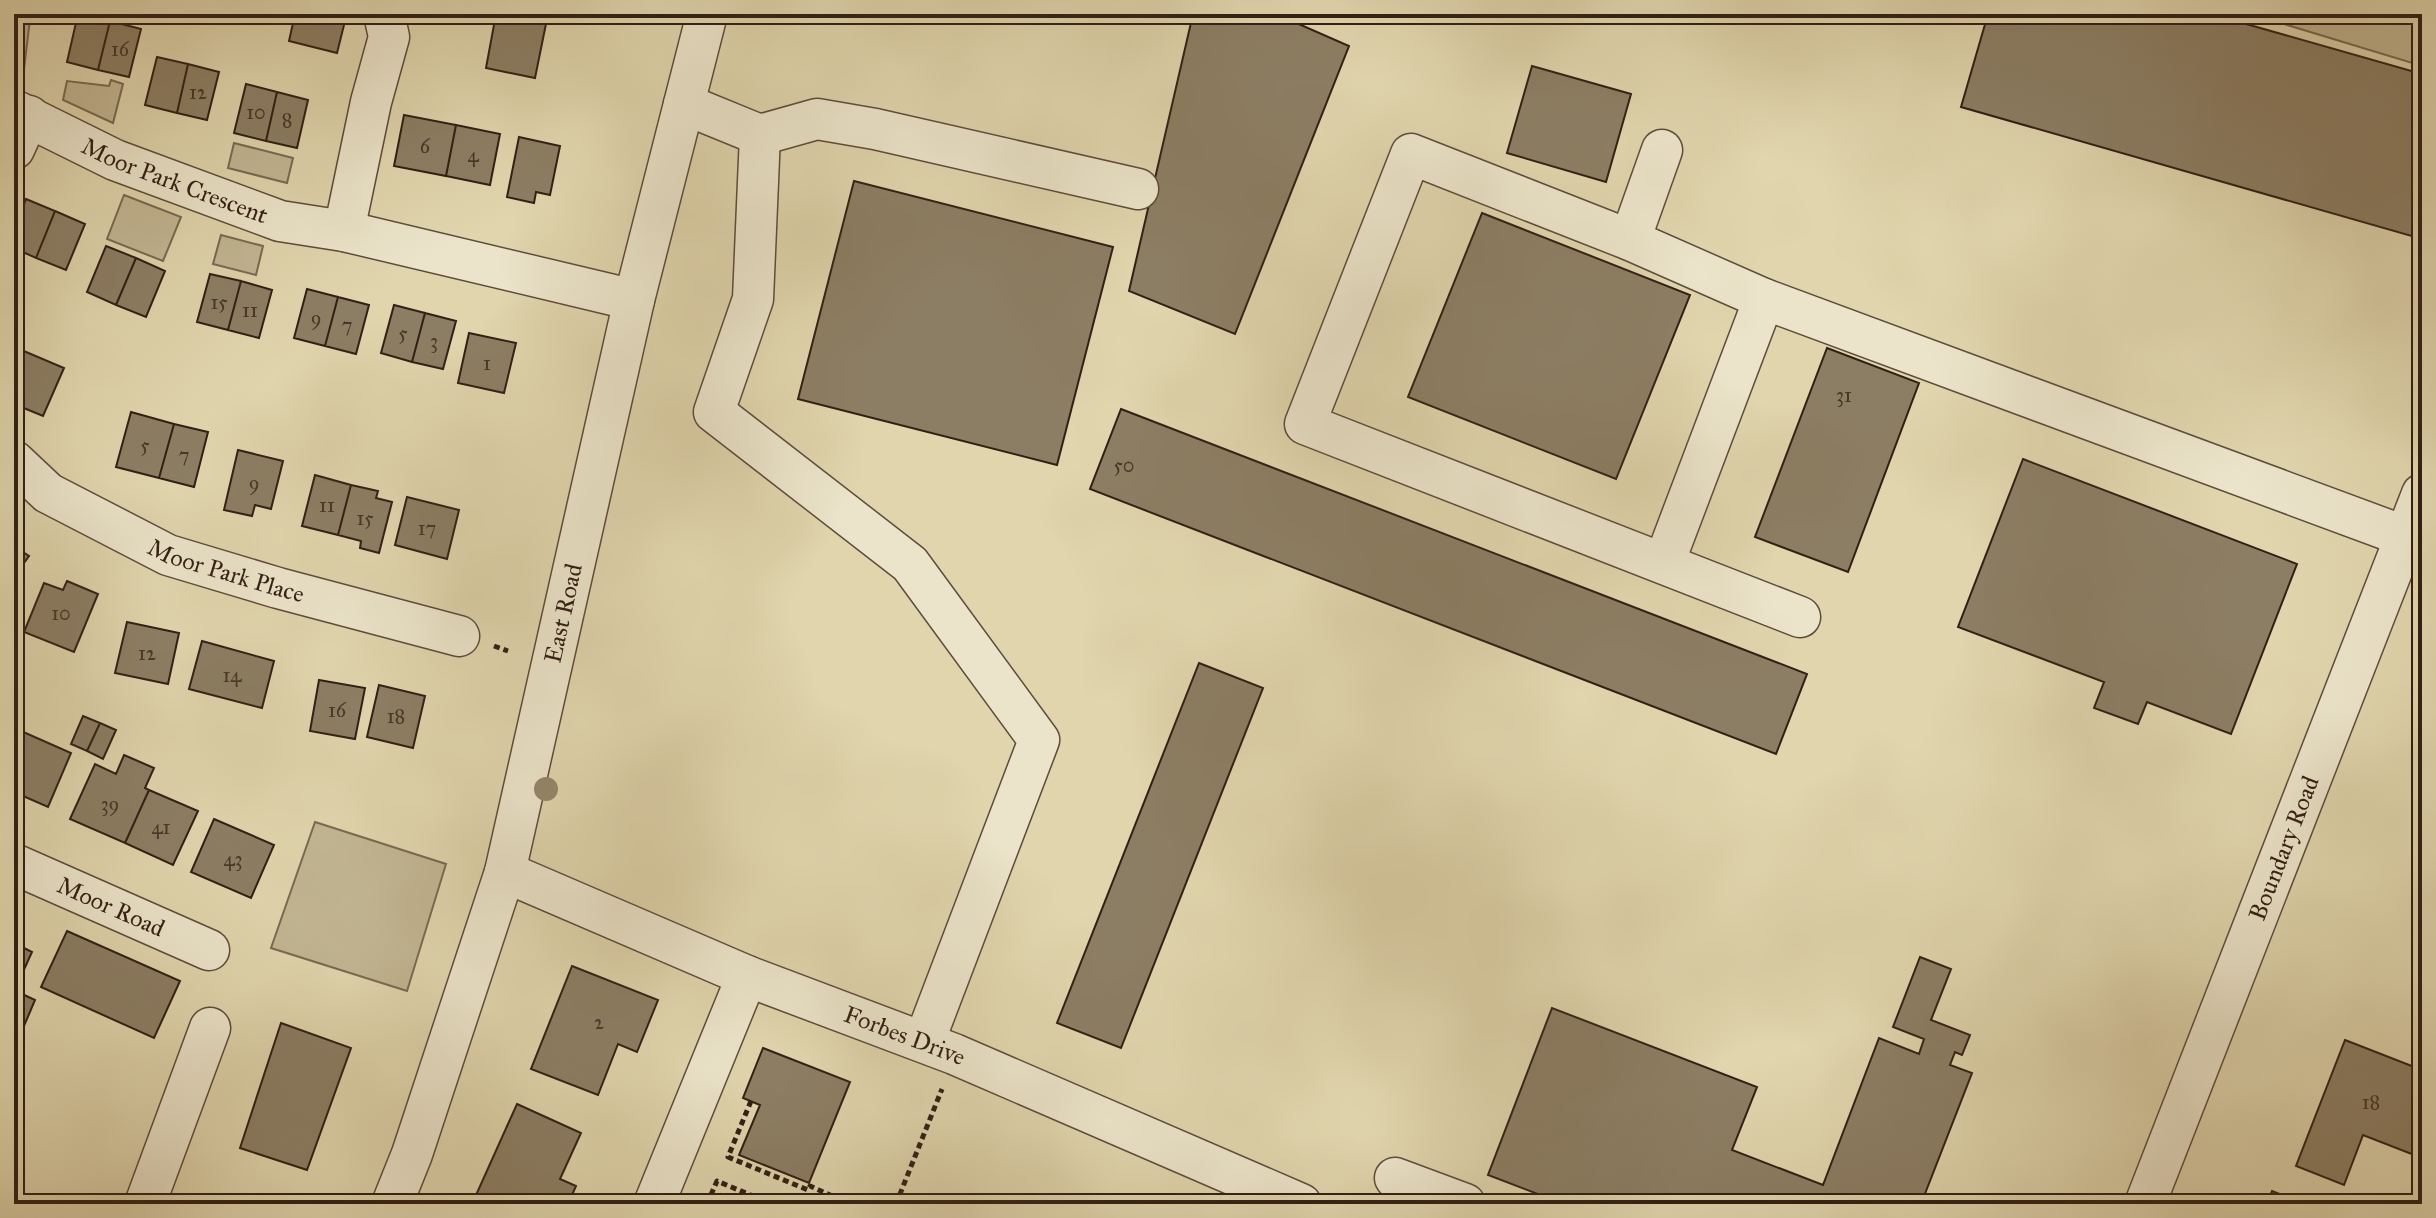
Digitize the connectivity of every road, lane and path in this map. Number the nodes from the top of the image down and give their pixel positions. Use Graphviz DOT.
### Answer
graph roads {
  1 [pos="384,14"];
  2 [pos="707,14"];
  3 [pos="684,104"];
  4 [pos="19,125"];
  5 [pos="760,135"];
  6 [pos="1662,150"];
  7 [pos="1138,189"];
  8 [pos="344,231"];
  9 [pos="1630,240"];
  10 [pos="1764,299"];
  11 [pos="634,300"];
  12 [pos="14,461"];
  13 [pos="2422,494"];
  14 [pos="2404,536"];
  15 [pos="1664,563"];
  16 [pos="1800,617"];
  17 [pos="459,636"];
  18 [pos="14,864"];
  19 [pos="505,872"];
  20 [pos="209,950"];
  21 [pos="747,976"];
  22 [pos="210,1028"];
  23 [pos="939,1048"];
  24 [pos="751,1101"];
  25 [pos="1395,1178"];
  26 [pos="145,1204"];
  27 [pos="392,1204"];
  28 [pos="654,1204"];
  29 [pos="707,1204"];
  30 [pos="772,1204"];
  31 [pos="850,1204"];
  32 [pos="896,1204"];
  33 [pos="1301,1204"];
  34 [pos="1465,1204"];
  35 [pos="2145,1204"];
  1 -- 8 [label="street"];
  2 -- 3 [label="street, East Road"];
  3 -- 5 [label="street"];
  3 -- 11 [label="street, East Road"];
  4 -- 8 [label="street, Moor Park Crescent"];
  5 -- 7 [label="street"];
  5 -- 23 [label="street"];
  6 -- 9 [label="street"];
  8 -- 11 [label="street, Moor Park Crescent"];
  9 -- 10 [label="street"];
  9 -- 15 [label="street"];
  10 -- 14 [label="street"];
  10 -- 15 [label="street"];
  11 -- 19 [label="street, East Road"];
  12 -- 17 [label="street, Moor Park Place"];
  13 -- 14 [label="street, Boundary Road"];
  14 -- 35 [label="street, Boundary Road"];
  15 -- 16 [label="street"];
  18 -- 20 [label="street, Moor Road"];
  19 -- 21 [label="street, Forbes Drive"];
  19 -- 27 [label="street, East Road"];
  21 -- 23 [label="street, Forbes Drive"];
  21 -- 28 [label="street"];
  22 -- 26 [label="street"];
  23 -- 32 [label="path"];
  23 -- 33 [label="street, Forbes Drive"];
  24 -- 31 [label="path"];
  25 -- 34 [label="street"];
  29 -- 30 [label="path"];
}
